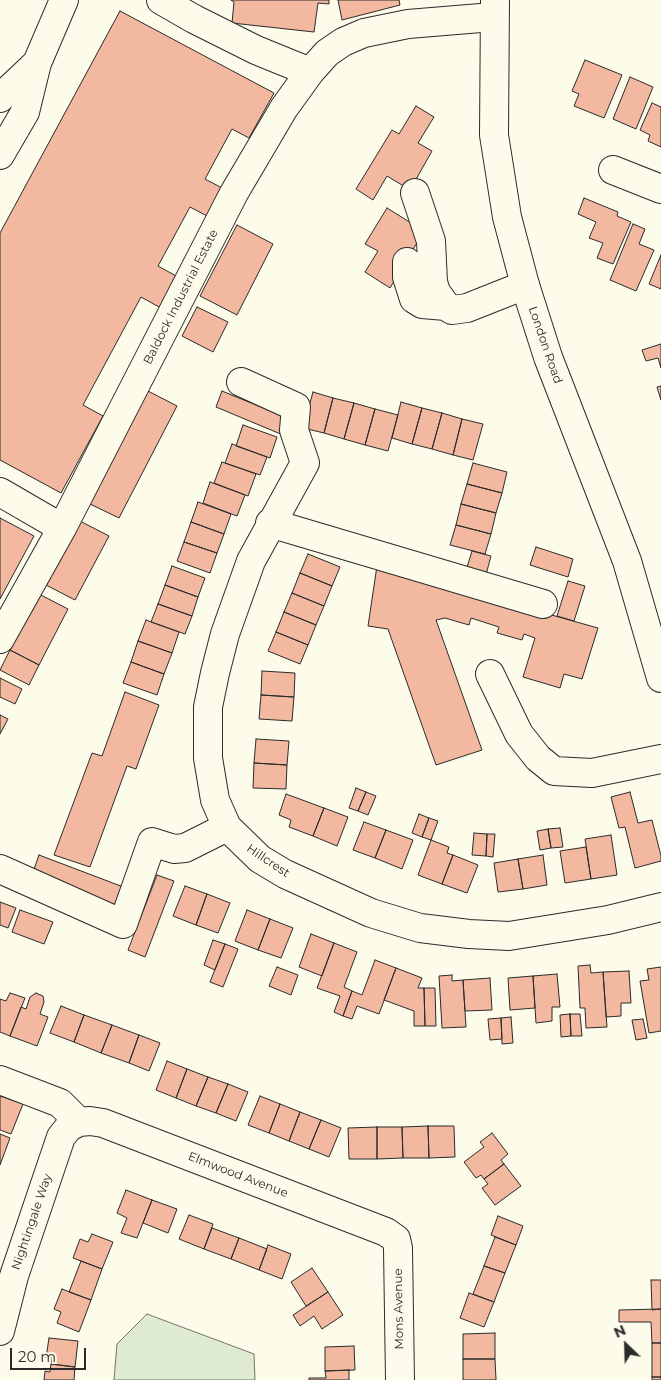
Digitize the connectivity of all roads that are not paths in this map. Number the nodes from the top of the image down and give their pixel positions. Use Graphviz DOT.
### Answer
graph roads {
  1 [pos="64,0"];
  2 [pos="162,0"];
  3 [pos="494,8"];
  4 [pos="37,63"];
  5 [pos="310,72"];
  6 [pos="0,98"];
  7 [pos="0,154"];
  8 [pos="614,170"];
  9 [pos="661,189"];
  10 [pos="415,193"];
  11 [pos="407,262"];
  12 [pos="525,285"];
  13 [pos="446,306"];
  14 [pos="241,382"];
  15 [pos="0,492"];
  16 [pos="270,523"];
  17 [pos="62,528"];
  18 [pos="543,604"];
  19 [pos="0,639"];
  20 [pos="490,674"];
  21 [pos="661,678"];
  22 [pos="661,759"];
  23 [pos="227,827"];
  24 [pos="0,868"];
  25 [pos="661,907"];
  26 [pos="0,1080"];
  27 [pos="79,1122"];
  28 [pos="396,1239"];
  29 [pos="0,1331"];
  30 [pos="400,1380"];
  1 -- 4 [label="street"];
  2 -- 5 [label="street"];
  3 -- 5 [label="street, Baldock Industrial Estate"];
  3 -- 12 [label="street, London Road"];
  4 -- 6 [label="street"];
  4 -- 7 [label="street"];
  5 -- 17 [label="street, Baldock Industrial Estate"];
  8 -- 9 [label="street"];
  10 -- 13 [label="street"];
  11 -- 13 [label="street"];
  12 -- 13 [label="street"];
  12 -- 21 [label="street, London Road"];
  14 -- 16 [label="street, Hillcrest"];
  15 -- 17 [label="street"];
  16 -- 18 [label="street"];
  16 -- 23 [label="street, Hillcrest"];
  17 -- 19 [label="street, Baldock Industrial Estate"];
  20 -- 22 [label="street"];
  23 -- 24 [label="street"];
  23 -- 25 [label="street, Hillcrest"];
  26 -- 27 [label="street"];
  27 -- 28 [label="street, Elmwood Avenue"];
  27 -- 29 [label="street, Nightingale Way"];
  28 -- 30 [label="street, Mons Avenue"];
}
